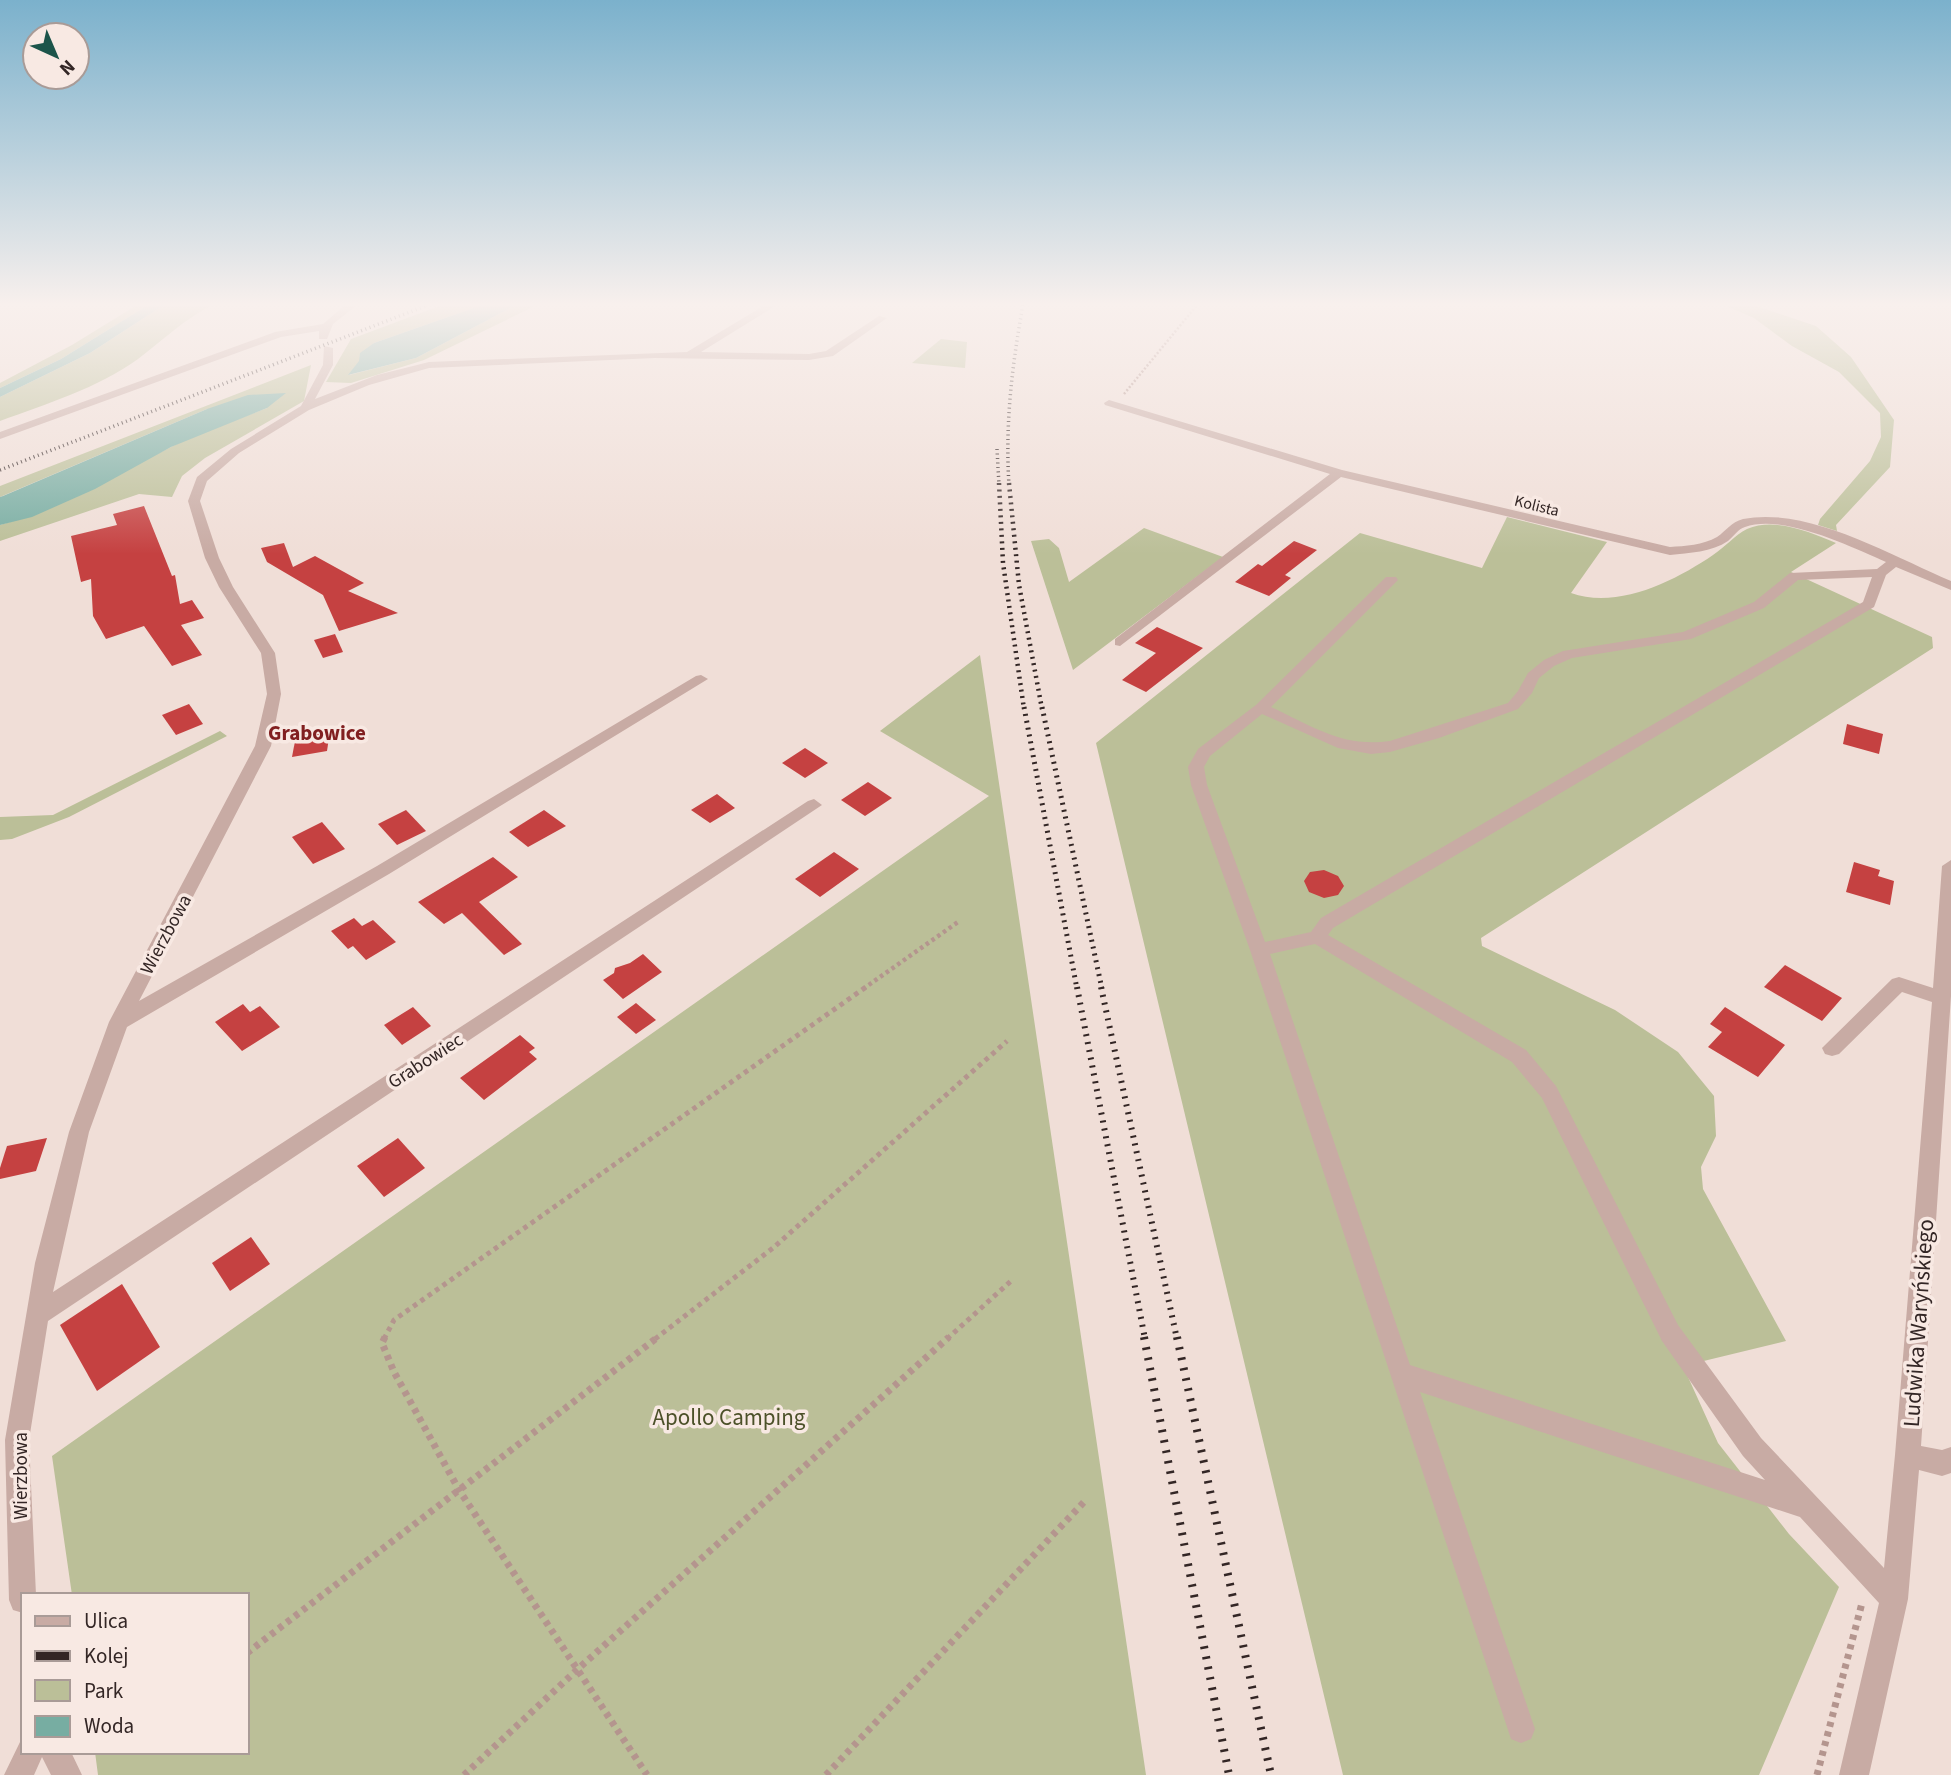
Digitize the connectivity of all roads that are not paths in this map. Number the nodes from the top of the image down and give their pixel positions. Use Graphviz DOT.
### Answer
graph roads {
  1 [pos="132,388"];
  2 [pos="316,388"];
  3 [pos="349,388"];
  4 [pos="1112,404"];
  5 [pos="305,408"];
  6 [pos="0,436"];
  7 [pos="1339,473"];
  8 [pos="1894,562"];
  9 [pos="1880,573"];
  10 [pos="1391,580"];
  11 [pos="1951,586"];
  12 [pos="1120,642"];
  13 [pos="701,679"];
  14 [pos="1261,708"];
  15 [pos="814,805"];
  16 [pos="1951,866"];
  17 [pos="1317,937"];
  18 [pos="1259,950"];
  19 [pos="1941,998"];
  20 [pos="120,1022"];
  21 [pos="1832,1048"];
  22 [pos="36,1316"];
  23 [pos="1402,1374"];
  24 [pos="1908,1455"];
  25 [pos="1951,1460"];
  26 [pos="1809,1507"];
  27 [pos="23,1593"];
  28 [pos="1894,1599"];
  29 [pos="1521,1729"];
  30 [pos="29,1754"];
  31 [pos="56,1754"];
  32 [pos="19,1775"];
  33 [pos="67,1775"];
  34 [pos="1854,1775"];
  1 -- 6 [label="street"];
  2 -- 5 [label="street, Wierzbowa"];
  3 -- 5 [label="street"];
  4 -- 7 [label="street, Kolista"];
  5 -- 20 [label="street, Wierzbowa"];
  7 -- 8 [label="street, Kolista"];
  7 -- 12 [label="street"];
  8 -- 9 [label="street"];
  8 -- 11 [label="street, Kolista"];
  9 -- 14 [label="street"];
  9 -- 17 [label="street"];
  10 -- 14 [label="street"];
  13 -- 20 [label="street"];
  14 -- 18 [label="street"];
  15 -- 22 [label="street, Grabowiec"];
  16 -- 19 [label="street, Ludwika Waryńskiego"];
  17 -- 18 [label="street"];
  17 -- 26 [label="street"];
  18 -- 23 [label="street"];
  19 -- 21 [label="street"];
  19 -- 24 [label="street, Ludwika Waryńskiego"];
  20 -- 22 [label="street, Wierzbowa"];
  22 -- 27 [label="street, Wierzbowa"];
  23 -- 26 [label="street"];
  23 -- 29 [label="street"];
  24 -- 25 [label="street"];
  24 -- 28 [label="street, Ludwika Waryńskiego"];
  26 -- 28 [label="street"];
  28 -- 34 [label="street, Ludwika Waryńskiego"];
  30 -- 32 [label="street"];
  31 -- 33 [label="street"];
}
